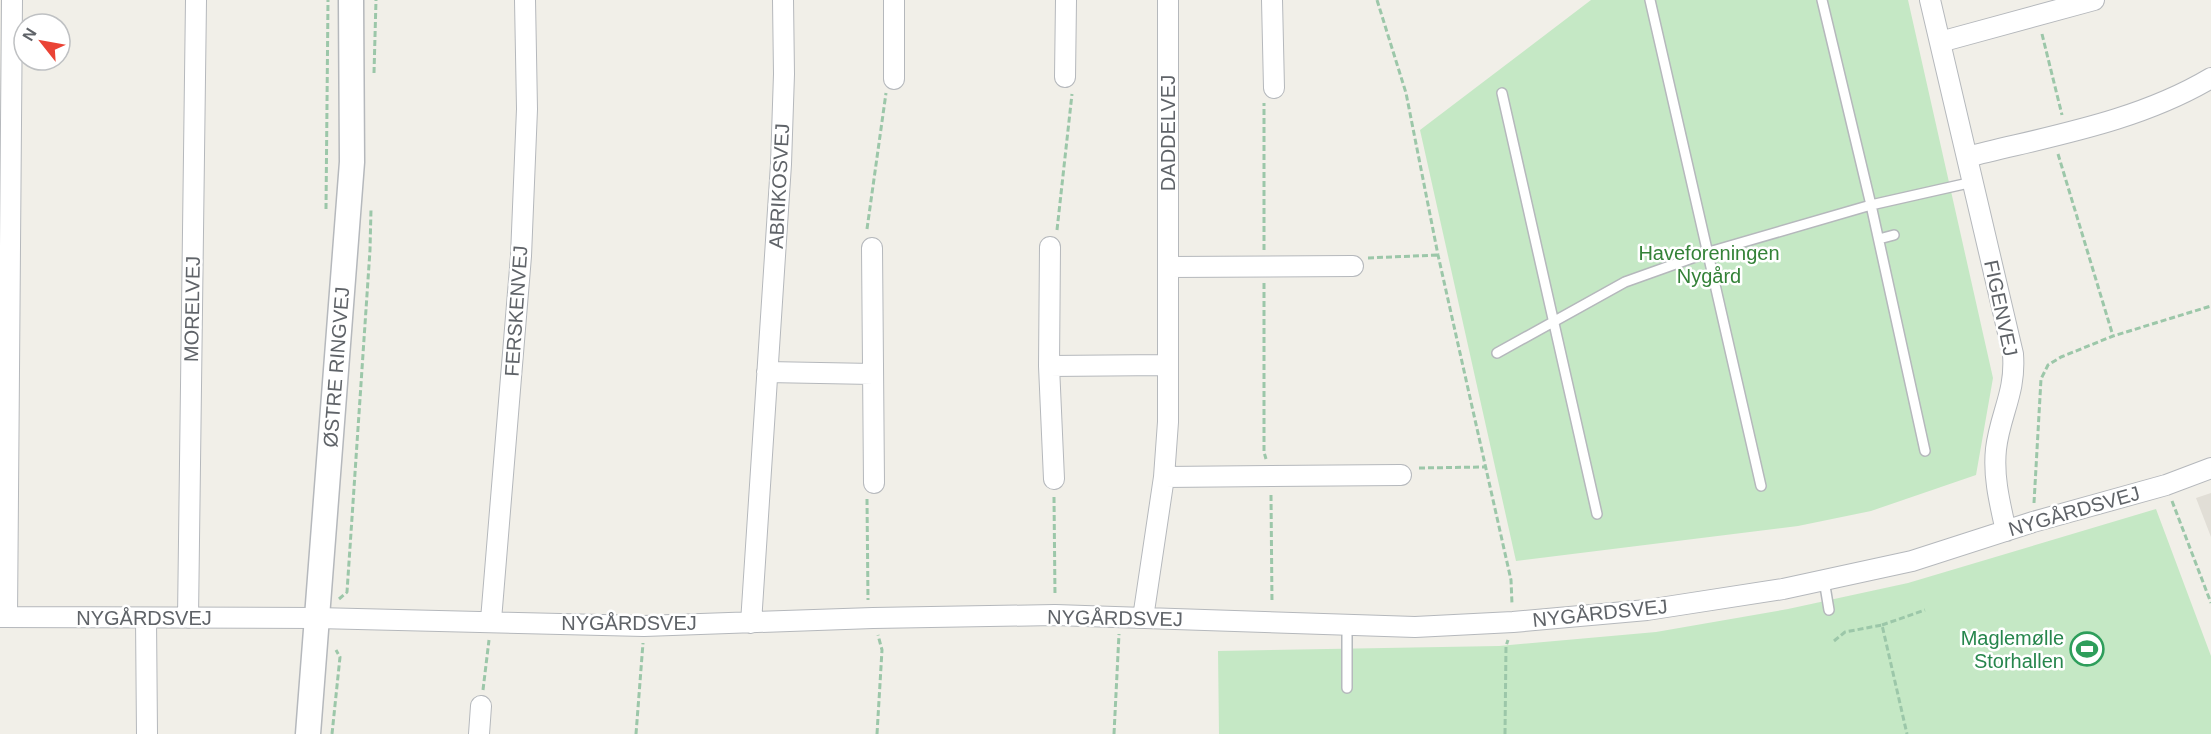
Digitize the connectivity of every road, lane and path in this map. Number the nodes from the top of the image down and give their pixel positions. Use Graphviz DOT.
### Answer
graph roads {
  1 [pos="12,0"];
  2 [pos="196,0"];
  3 [pos="328,0"];
  4 [pos="351,0"];
  5 [pos="525,0"];
  6 [pos="783,0"];
  7 [pos="894,0"];
  8 [pos="1066,0"];
  9 [pos="1168,0"];
  10 [pos="1272,0"];
  11 [pos="1377,0"];
  12 [pos="1650,0"];
  13 [pos="1822,0"];
  14 [pos="1930,0"];
  15 [pos="2094,0"];
  16 [pos="2037,17"];
  17 [pos="1940,42"];
  18 [pos="1065,78"];
  19 [pos="2211,78"];
  20 [pos="894,79"];
  21 [pos="1274,88"];
  22 [pos="1502,93"];
  23 [pos="2060,133"];
  24 [pos="1967,157"];
  25 [pos="1972,182"];
  26 [pos="1871,205"];
  27 [pos="326,214"];
  28 [pos="1894,235"];
  29 [pos="1879,239"];
  30 [pos="872,248"];
  31 [pos="1050,248"];
  32 [pos="1709,252"];
  33 [pos="1438,255"];
  34 [pos="1264,266"];
  35 [pos="1353,266"];
  36 [pos="1168,267"];
  37 [pos="2211,306"];
  38 [pos="1553,320"];
  39 [pos="2113,336"];
  40 [pos="1497,353"];
  41 [pos="1167,365"];
  42 [pos="1049,366"];
  43 [pos="767,372"];
  44 [pos="873,374"];
  45 [pos="1925,451"];
  46 [pos="1486,467"];
  47 [pos="2211,468"];
  48 [pos="1401,475"];
  49 [pos="1271,476"];
  50 [pos="1164,477"];
  51 [pos="1054,479"];
  52 [pos="874,483"];
  53 [pos="2166,485"];
  54 [pos="1761,486"];
  55 [pos="1597,514"];
  56 [pos="2033,522"];
  57 [pos="2006,531"];
  58 [pos="1824,580"];
  59 [pos="2211,603"];
  60 [pos="1829,610"];
  61 [pos="1925,610"];
  62 [pos="1055,615"];
  63 [pos="3,617"];
  64 [pos="1119,617"];
  65 [pos="146,618"];
  66 [pos="188,618"];
  67 [pos="317,618"];
  68 [pos="1143,618"];
  69 [pos="491,620"];
  70 [pos="1272,622"];
  71 [pos="1513,622"];
  72 [pos="751,623"];
  73 [pos="1347,625"];
  74 [pos="1882,625"];
  75 [pos="644,626"];
  76 [pos="1834,641"];
  77 [pos="1347,688"];
  78 [pos="482,706"];
  79 [pos="147,734"];
  80 [pos="308,734"];
  81 [pos="479,734"];
  82 [pos="636,734"];
  83 [pos="1114,734"];
  84 [pos="1505,734"];
  85 [pos="1907,734"];
  1 -- 63 [label="street"];
  2 -- 66 [label="street, MORELVEJ"];
  3 -- 27 [label="path"];
  4 -- 67 [label="street, ØSTRE RINGVEJ"];
  5 -- 69 [label="street, FERSKENVEJ"];
  6 -- 43 [label="street, ABRIKOSVEJ"];
  7 -- 20 [label="street"];
  8 -- 18 [label="street"];
  9 -- 36 [label="street, DADDELVEJ"];
  10 -- 21 [label="street"];
  11 -- 33 [label="path"];
  12 -- 32 [label="lane"];
  13 -- 26 [label="lane"];
  14 -- 17 [label="street, FIGENVEJ"];
  15 -- 16 [label="street"];
  16 -- 17 [label="street"];
  16 -- 23 [label="path"];
  17 -- 24 [label="street, FIGENVEJ"];
  18 -- 31 [label="path"];
  19 -- 23 [label="street"];
  20 -- 30 [label="path"];
  21 -- 34 [label="path"];
  22 -- 38 [label="lane"];
  23 -- 24 [label="street"];
  23 -- 39 [label="path"];
  24 -- 25 [label="street, FIGENVEJ"];
  25 -- 26 [label="lane"];
  25 -- 57 [label="street, FIGENVEJ"];
  26 -- 29 [label="lane"];
  26 -- 32 [label="lane"];
  28 -- 29 [label="lane"];
  29 -- 45 [label="lane"];
  30 -- 44 [label="street"];
  31 -- 42 [label="street"];
  32 -- 38 [label="lane"];
  32 -- 54 [label="lane"];
  33 -- 35 [label="path"];
  33 -- 46 [label="path"];
  34 -- 35 [label="street"];
  34 -- 36 [label="street"];
  34 -- 49 [label="path"];
  36 -- 41 [label="street, DADDELVEJ"];
  37 -- 39 [label="path"];
  38 -- 40 [label="lane"];
  38 -- 55 [label="lane"];
  39 -- 56 [label="path"];
  41 -- 42 [label="street"];
  41 -- 50 [label="street, DADDELVEJ"];
  42 -- 51 [label="street"];
  43 -- 44 [label="street"];
  43 -- 72 [label="street, ABRIKOSVEJ"];
  44 -- 52 [label="street"];
  46 -- 48 [label="path"];
  46 -- 71 [label="path"];
  47 -- 53 [label="street, NYGÅRDSVEJ"];
  48 -- 49 [label="street"];
  49 -- 50 [label="street"];
  49 -- 70 [label="path"];
  50 -- 68 [label="street, DADDELVEJ"];
  51 -- 62 [label="path"];
  53 -- 56 [label="street, NYGÅRDSVEJ"];
  53 -- 59 [label="path"];
  56 -- 57 [label="street, NYGÅRDSVEJ"];
  57 -- 58 [label="street, NYGÅRDSVEJ"];
  58 -- 60 [label="lane"];
  58 -- 71 [label="street, NYGÅRDSVEJ"];
  61 -- 74 [label="path"];
  62 -- 64 [label="street, NYGÅRDSVEJ"];
  62 -- 72 [label="street, NYGÅRDSVEJ"];
  63 -- 65 [label="street, NYGÅRDSVEJ"];
  64 -- 68 [label="street, NYGÅRDSVEJ"];
  64 -- 83 [label="path"];
  65 -- 66 [label="street, NYGÅRDSVEJ"];
  65 -- 79 [label="street"];
  66 -- 67 [label="street, NYGÅRDSVEJ"];
  67 -- 69 [label="street, NYGÅRDSVEJ"];
  67 -- 80 [label="street, ØSTRE RINGVEJ"];
  68 -- 70 [label="street, NYGÅRDSVEJ"];
  69 -- 75 [label="street, NYGÅRDSVEJ"];
  69 -- 78 [label="path"];
  70 -- 73 [label="street, NYGÅRDSVEJ"];
  71 -- 73 [label="street, NYGÅRDSVEJ"];
  71 -- 84 [label="path"];
  72 -- 75 [label="street, NYGÅRDSVEJ"];
  73 -- 77 [label="lane"];
  74 -- 76 [label="path"];
  74 -- 85 [label="path"];
  75 -- 82 [label="path"];
  78 -- 81 [label="street"];
}
